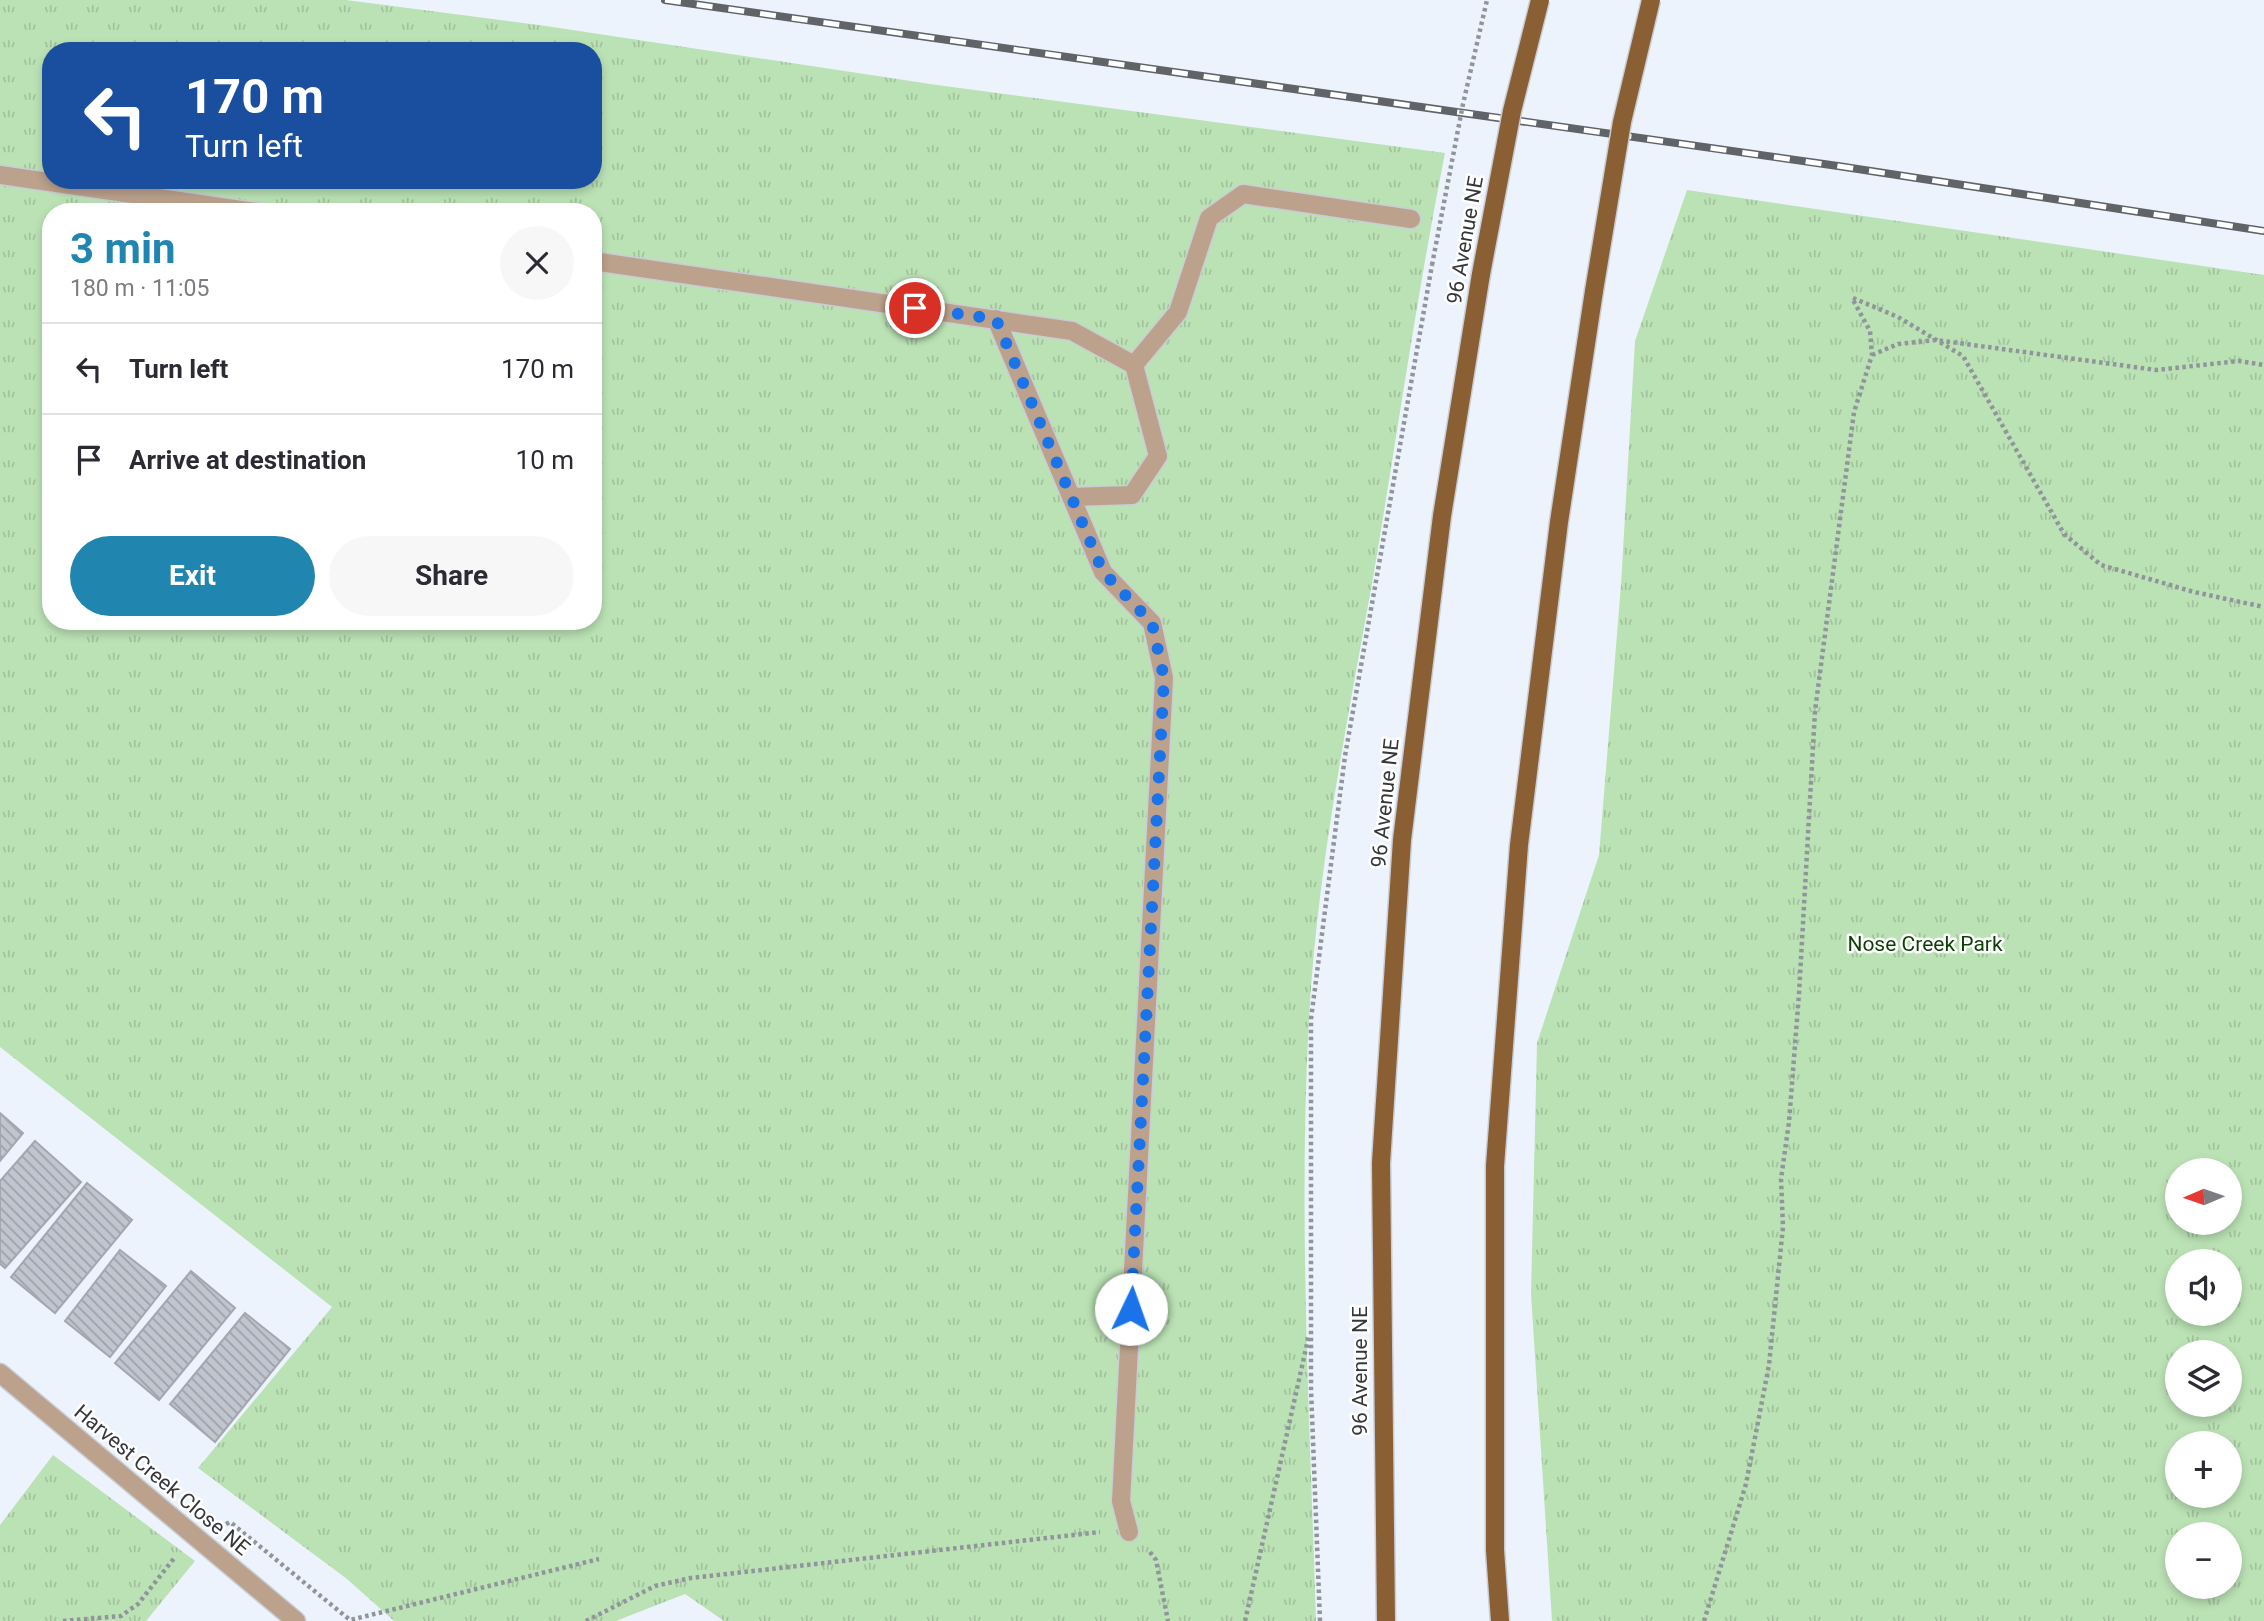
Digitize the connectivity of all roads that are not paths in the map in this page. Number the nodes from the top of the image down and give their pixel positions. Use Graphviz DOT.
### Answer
graph roads {
  1 [pos="1539,0"];
  2 [pos="1650,0"];
  3 [pos="0,174"];
  4 [pos="42,180"];
  5 [pos="101,189"];
  6 [pos="195,203"];
  7 [pos="1411,219"];
  8 [pos="602,262"];
  9 [pos="996,319"];
  10 [pos="1135,365"];
  11 [pos="1071,497"];
  12 [pos="0,1373"];
  13 [pos="1129,1532"];
  14 [pos="296,1621"];
  15 [pos="1386,1621"];
  16 [pos="1500,1621"];
  1 -- 15 [label="main road, 96 Avenue NE, bridge"];
  2 -- 16 [label="main road, bridge"];
  3 -- 4 [label="street"];
  5 -- 6 [label="street"];
  7 -- 10 [label="street"];
  8 -- 9 [label="street"];
  9 -- 10 [label="street"];
  9 -- 11 [label="street"];
  10 -- 11 [label="street"];
  11 -- 13 [label="street"];
  12 -- 14 [label="street, Harvest Creek Close NE"];
}
